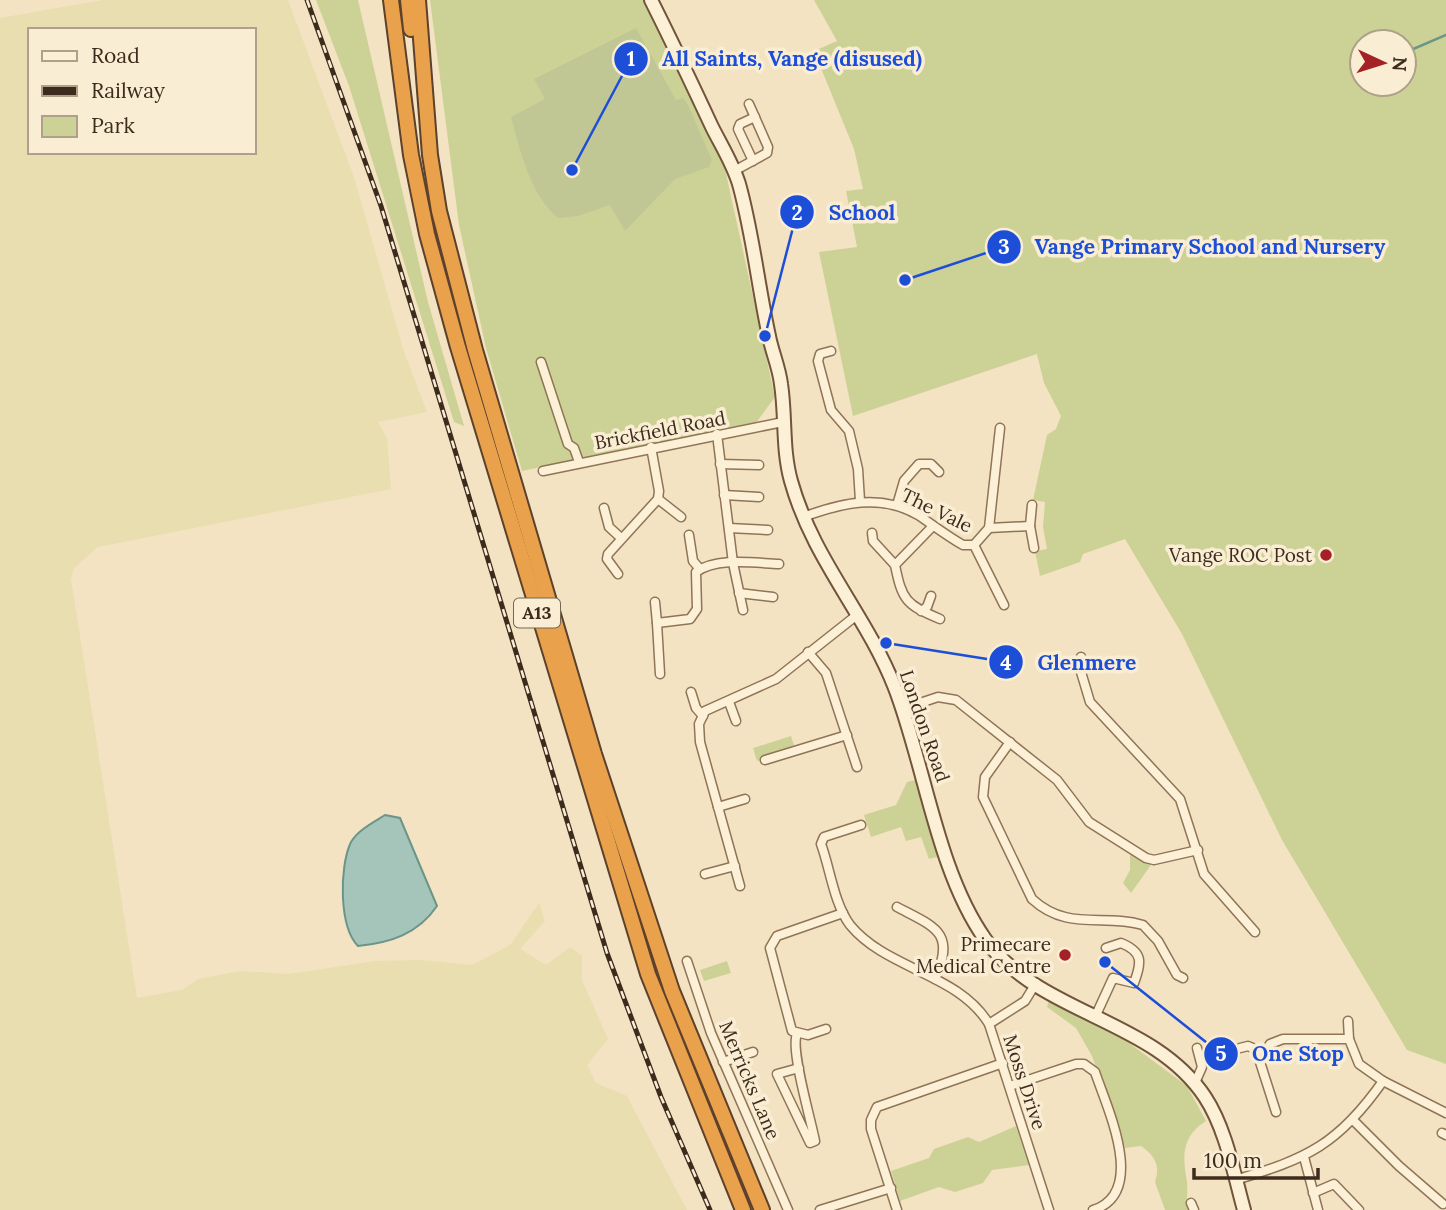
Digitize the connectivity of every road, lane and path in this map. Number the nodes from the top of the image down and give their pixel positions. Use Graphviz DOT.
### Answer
graph roads {
  1 [pos="386,0"];
  2 [pos="391,0"];
  3 [pos="408,0"];
  4 [pos="418,0"];
  5 [pos="651,0"];
  6 [pos="398,76"];
  7 [pos="749,104"];
  8 [pos="755,117"];
  9 [pos="753,161"];
  10 [pos="734,171"];
  11 [pos="439,211"];
  12 [pos="831,351"];
  13 [pos="541,362"];
  14 [pos="783,422"];
  15 [pos="1000,429"];
  16 [pos="717,433"];
  17 [pos="651,447"];
  18 [pos="934,454"];
  19 [pos="579,462"];
  20 [pos="720,464"];
  21 [pos="931,464"];
  22 [pos="759,465"];
  23 [pos="543,471"];
  24 [pos="939,472"];
  25 [pos="724,495"];
  26 [pos="759,497"];
  27 [pos="658,499"];
  28 [pos="860,501"];
  29 [pos="897,505"];
  30 [pos="1032,506"];
  31 [pos="604,508"];
  32 [pos="681,517"];
  33 [pos="803,517"];
  34 [pos="1031,526"];
  35 [pos="932,527"];
  36 [pos="729,528"];
  37 [pos="989,528"];
  38 [pos="768,530"];
  39 [pos="872,533"];
  40 [pos="689,535"];
  41 [pos="621,538"];
  42 [pos="974,545"];
  43 [pos="1034,548"];
  44 [pos="733,563"];
  45 [pos="779,564"];
  46 [pos="895,565"];
  47 [pos="700,569"];
  48 [pos="618,574"];
  49 [pos="739,593"];
  50 [pos="931,596"];
  51 [pos="773,597"];
  52 [pos="655,602"];
  53 [pos="1004,605"];
  54 [pos="743,610"];
  55 [pos="921,611"];
  56 [pos="857,615"];
  57 [pos="940,619"];
  58 [pos="657,623"];
  59 [pos="808,652"];
  60 [pos="1082,657"];
  61 [pos="660,674"];
  62 [pos="691,692"];
  63 [pos="729,702"];
  64 [pos="902,709"];
  65 [pos="703,716"];
  66 [pos="736,721"];
  67 [pos="847,735"];
  68 [pos="1010,742"];
  69 [pos="765,760"];
  70 [pos="857,767"];
  71 [pos="745,799"];
  72 [pos="718,807"];
  73 [pos="861,825"];
  74 [pos="1198,850"];
  75 [pos="735,866"];
  76 [pos="705,874"];
  77 [pos="740,886"];
  78 [pos="897,907"];
  79 [pos="843,913"];
  80 [pos="1255,932"];
  81 [pos="1106,948"];
  82 [pos="687,961"];
  83 [pos="1183,978"];
  84 [pos="935,979"];
  85 [pos="1035,983"];
  86 [pos="1096,1015"];
  87 [pos="1348,1021"];
  88 [pos="989,1024"];
  89 [pos="826,1029"];
  90 [pos="797,1034"];
  91 [pos="1349,1039"];
  92 [pos="1197,1048"];
  93 [pos="1240,1048"];
  94 [pos="753,1052"];
  95 [pos="1264,1053"];
  96 [pos="723,1062"];
  97 [pos="1003,1063"];
  98 [pos="799,1068"];
  99 [pos="1383,1081"];
  100 [pos="1195,1083"];
  101 [pos="1010,1086"];
  102 [pos="1276,1112"];
  103 [pos="1446,1113"];
  104 [pos="1354,1121"];
  105 [pos="1304,1157"];
  106 [pos="1235,1180"];
  107 [pos="891,1188"];
  108 [pos="1313,1193"];
  109 [pos="1443,1203"];
  110 [pos="743,1210"];
  111 [pos="762,1210"];
  112 [pos="788,1210"];
  113 [pos="820,1210"];
  114 [pos="897,1210"];
  115 [pos="1049,1210"];
  116 [pos="1093,1210"];
  117 [pos="1244,1210"];
  118 [pos="1318,1210"];
  119 [pos="1359,1210"];
  1 -- 6 [label="highway, A13"];
  2 -- 6 [label="highway, A13"];
  3 -- 11 [label="highway, A13"];
  4 -- 11 [label="highway, A13"];
  5 -- 10 [label="main road, London Road"];
  6 -- 110 [label="highway, A13"];
  7 -- 8 [label="street"];
  8 -- 9 [label="street"];
  8 -- 9 [label="street"];
  9 -- 10 [label="street"];
  10 -- 14 [label="main road, London Road"];
  11 -- 111 [label="highway, A13"];
  12 -- 28 [label="street"];
  13 -- 19 [label="street"];
  14 -- 16 [label="street, Brickfield Road"];
  14 -- 33 [label="main road, London Road"];
  15 -- 37 [label="street, The Vale"];
  16 -- 17 [label="street, Brickfield Road"];
  16 -- 20 [label="street"];
  17 -- 19 [label="street, Brickfield Road"];
  17 -- 27 [label="street"];
  18 -- 21 [label="street"];
  19 -- 23 [label="street, Brickfield Road"];
  20 -- 22 [label="street"];
  20 -- 25 [label="street"];
  21 -- 24 [label="street"];
  21 -- 29 [label="street"];
  25 -- 26 [label="street"];
  25 -- 36 [label="street"];
  27 -- 32 [label="street"];
  27 -- 41 [label="street"];
  28 -- 29 [label="street, The Vale"];
  28 -- 33 [label="street, The Vale"];
  29 -- 35 [label="street, The Vale"];
  30 -- 34 [label="street"];
  31 -- 41 [label="street"];
  33 -- 56 [label="main road, London Road"];
  34 -- 37 [label="street"];
  34 -- 43 [label="street"];
  35 -- 42 [label="street, The Vale"];
  35 -- 46 [label="street"];
  36 -- 38 [label="street"];
  36 -- 44 [label="street"];
  37 -- 42 [label="street, The Vale"];
  39 -- 46 [label="street"];
  40 -- 47 [label="street"];
  41 -- 48 [label="street"];
  42 -- 53 [label="street, The Vale"];
  44 -- 45 [label="street"];
  44 -- 47 [label="street"];
  44 -- 49 [label="street"];
  46 -- 55 [label="street"];
  47 -- 58 [label="street"];
  49 -- 51 [label="street"];
  49 -- 54 [label="street"];
  50 -- 55 [label="street"];
  52 -- 58 [label="street"];
  55 -- 57 [label="street"];
  56 -- 59 [label="street"];
  56 -- 64 [label="main road, London Road"];
  58 -- 61 [label="street"];
  59 -- 63 [label="street"];
  59 -- 67 [label="street"];
  60 -- 74 [label="street"];
  62 -- 65 [label="street"];
  63 -- 65 [label="street"];
  63 -- 66 [label="street"];
  64 -- 68 [label="street"];
  64 -- 85 [label="main road, London Road"];
  65 -- 72 [label="street"];
  67 -- 69 [label="street"];
  67 -- 70 [label="street"];
  68 -- 74 [label="street"];
  68 -- 83 [label="street"];
  71 -- 72 [label="street"];
  72 -- 75 [label="street"];
  73 -- 79 [label="street"];
  74 -- 80 [label="street"];
  75 -- 76 [label="street"];
  75 -- 77 [label="street"];
  78 -- 84 [label="street"];
  79 -- 84 [label="street"];
  79 -- 90 [label="street"];
  81 -- 86 [label="street"];
  82 -- 96 [label="street, Merricks Lane"];
  84 -- 88 [label="street"];
  85 -- 86 [label="main road, London Road"];
  85 -- 88 [label="street, Moss Drive"];
  86 -- 100 [label="main road, London Road"];
  87 -- 91 [label="street"];
  88 -- 97 [label="street, Moss Drive"];
  89 -- 90 [label="street"];
  90 -- 98 [label="street"];
  91 -- 95 [label="street"];
  91 -- 99 [label="street"];
  92 -- 100 [label="street"];
  93 -- 95 [label="street"];
  94 -- 96 [label="street"];
  95 -- 102 [label="street"];
  96 -- 112 [label="street, Merricks Lane"];
  97 -- 101 [label="street, Moss Drive"];
  97 -- 107 [label="street"];
  98 -- 98 [label="street"];
  99 -- 103 [label="street"];
  99 -- 104 [label="street"];
  100 -- 106 [label="main road, London Road"];
  101 -- 115 [label="street, Moss Drive"];
  101 -- 116 [label="street"];
  104 -- 105 [label="street"];
  104 -- 109 [label="street"];
  105 -- 106 [label="street"];
  105 -- 108 [label="street"];
  106 -- 117 [label="main road, London Road"];
  107 -- 113 [label="street"];
  107 -- 114 [label="street"];
  108 -- 118 [label="street"];
  108 -- 119 [label="street"];
}
